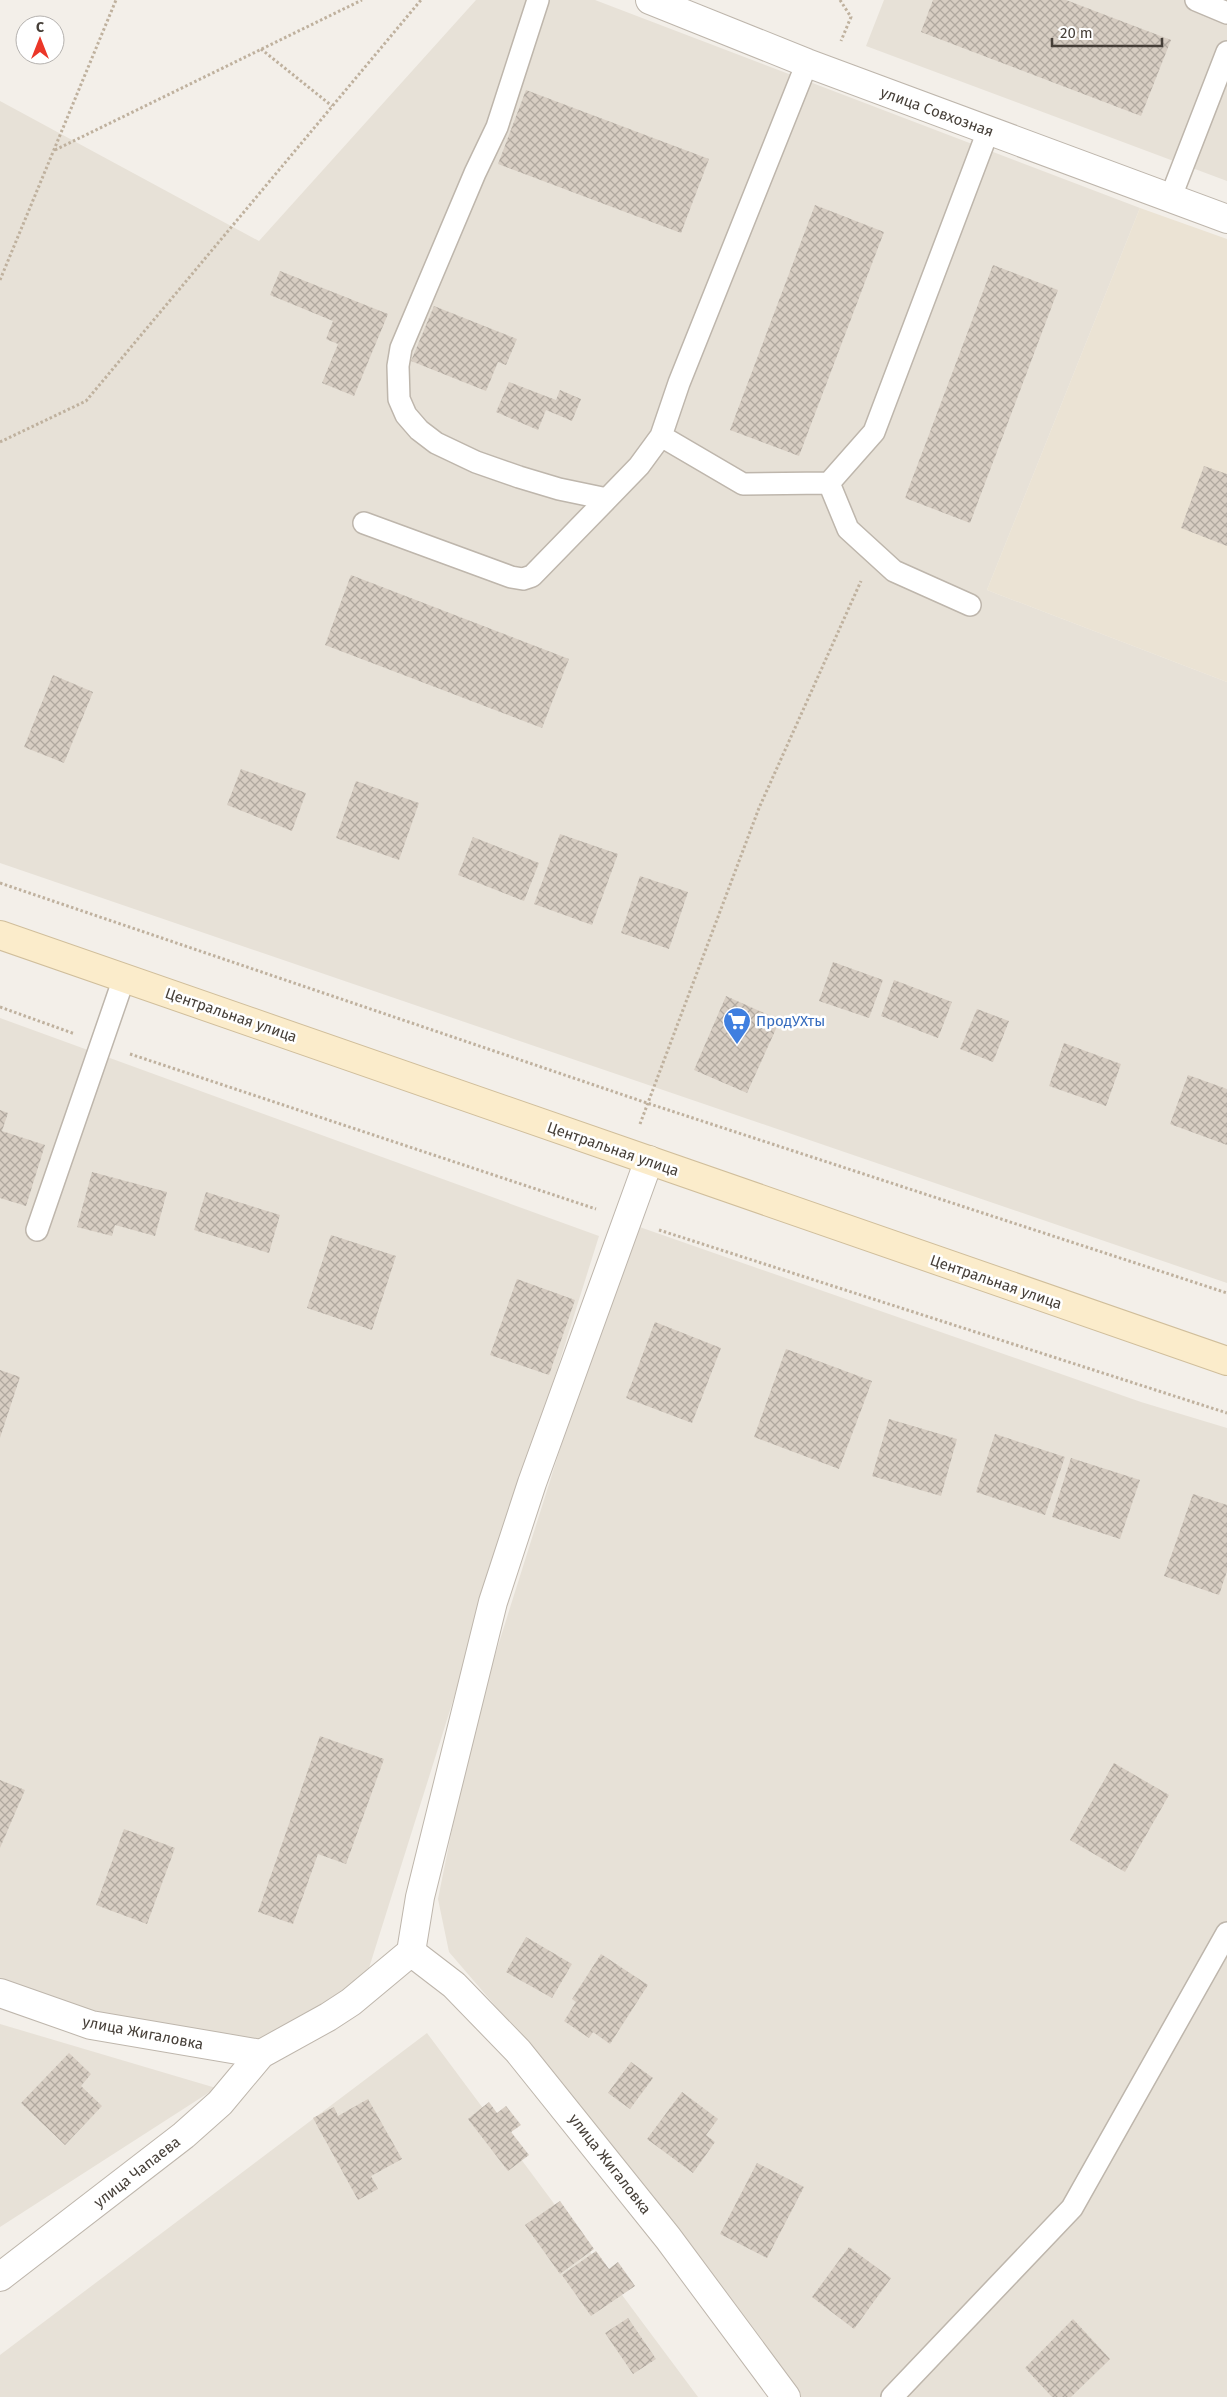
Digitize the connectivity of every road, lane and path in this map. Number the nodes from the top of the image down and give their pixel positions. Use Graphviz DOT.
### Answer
graph roads {
  1 [pos="116,0"];
  2 [pos="362,0"];
  3 [pos="421,0"];
  4 [pos="538,0"];
  5 [pos="650,0"];
  6 [pos="840,0"];
  7 [pos="1196,0"];
  8 [pos="1227,13"];
  9 [pos="261,49"];
  10 [pos="1227,52"];
  11 [pos="817,67"];
  12 [pos="332,106"];
  13 [pos="988,131"];
  14 [pos="55,150"];
  15 [pos="1170,199"];
  16 [pos="1227,219"];
  17 [pos="0,280"];
  18 [pos="661,436"];
  19 [pos="0,442"];
  20 [pos="830,483"];
  21 [pos="607,499"];
  22 [pos="364,523"];
  23 [pos="899,573"];
  24 [pos="970,605"];
  25 [pos="0,883"];
  26 [pos="0,935"];
  27 [pos="124,978"];
  28 [pos="647,1103"];
  29 [pos="638,1158"];
  30 [pos="37,1230"];
  31 [pos="1227,1293"];
  32 [pos="1227,1361"];
  33 [pos="1227,1933"];
  34 [pos="410,1952"];
  35 [pos="0,1993"];
  36 [pos="261,2054"];
  37 [pos="0,2277"];
  38 [pos="786,2397"];
  39 [pos="892,2397"];
  1 -- 14 [label="path"];
  2 -- 9 [label="path"];
  3 -- 12 [label="path"];
  4 -- 21 [label="lane"];
  5 -- 11 [label="street, улица Совхозная"];
  6 -- 11 [label="path"];
  7 -- 8 [label="lane"];
  9 -- 12 [label="path"];
  9 -- 14 [label="path"];
  10 -- 15 [label="lane"];
  11 -- 13 [label="street, улица Совхозная"];
  11 -- 18 [label="lane"];
  12 -- 19 [label="path"];
  13 -- 15 [label="street, улица Совхозная"];
  13 -- 20 [label="lane"];
  14 -- 17 [label="path"];
  15 -- 16 [label="street, улица Совхозная"];
  18 -- 20 [label="lane"];
  18 -- 21 [label="lane"];
  20 -- 23 [label="lane"];
  21 -- 22 [label="lane"];
  23 -- 24 [label="lane"];
  23 -- 28 [label="path"];
  25 -- 28 [label="path"];
  26 -- 27 [label="main road, Центральная улица"];
  27 -- 29 [label="main road, Центральная улица"];
  27 -- 30 [label="lane"];
  28 -- 29 [label="path"];
  28 -- 31 [label="path"];
  29 -- 32 [label="main road, Центральная улица"];
  29 -- 34 [label="street"];
  33 -- 39 [label="lane"];
  34 -- 36 [label="street"];
  34 -- 38 [label="street, улица Жигаловка"];
  35 -- 36 [label="street, улица Жигаловка"];
  36 -- 37 [label="street, улица Чапаева"];
}
